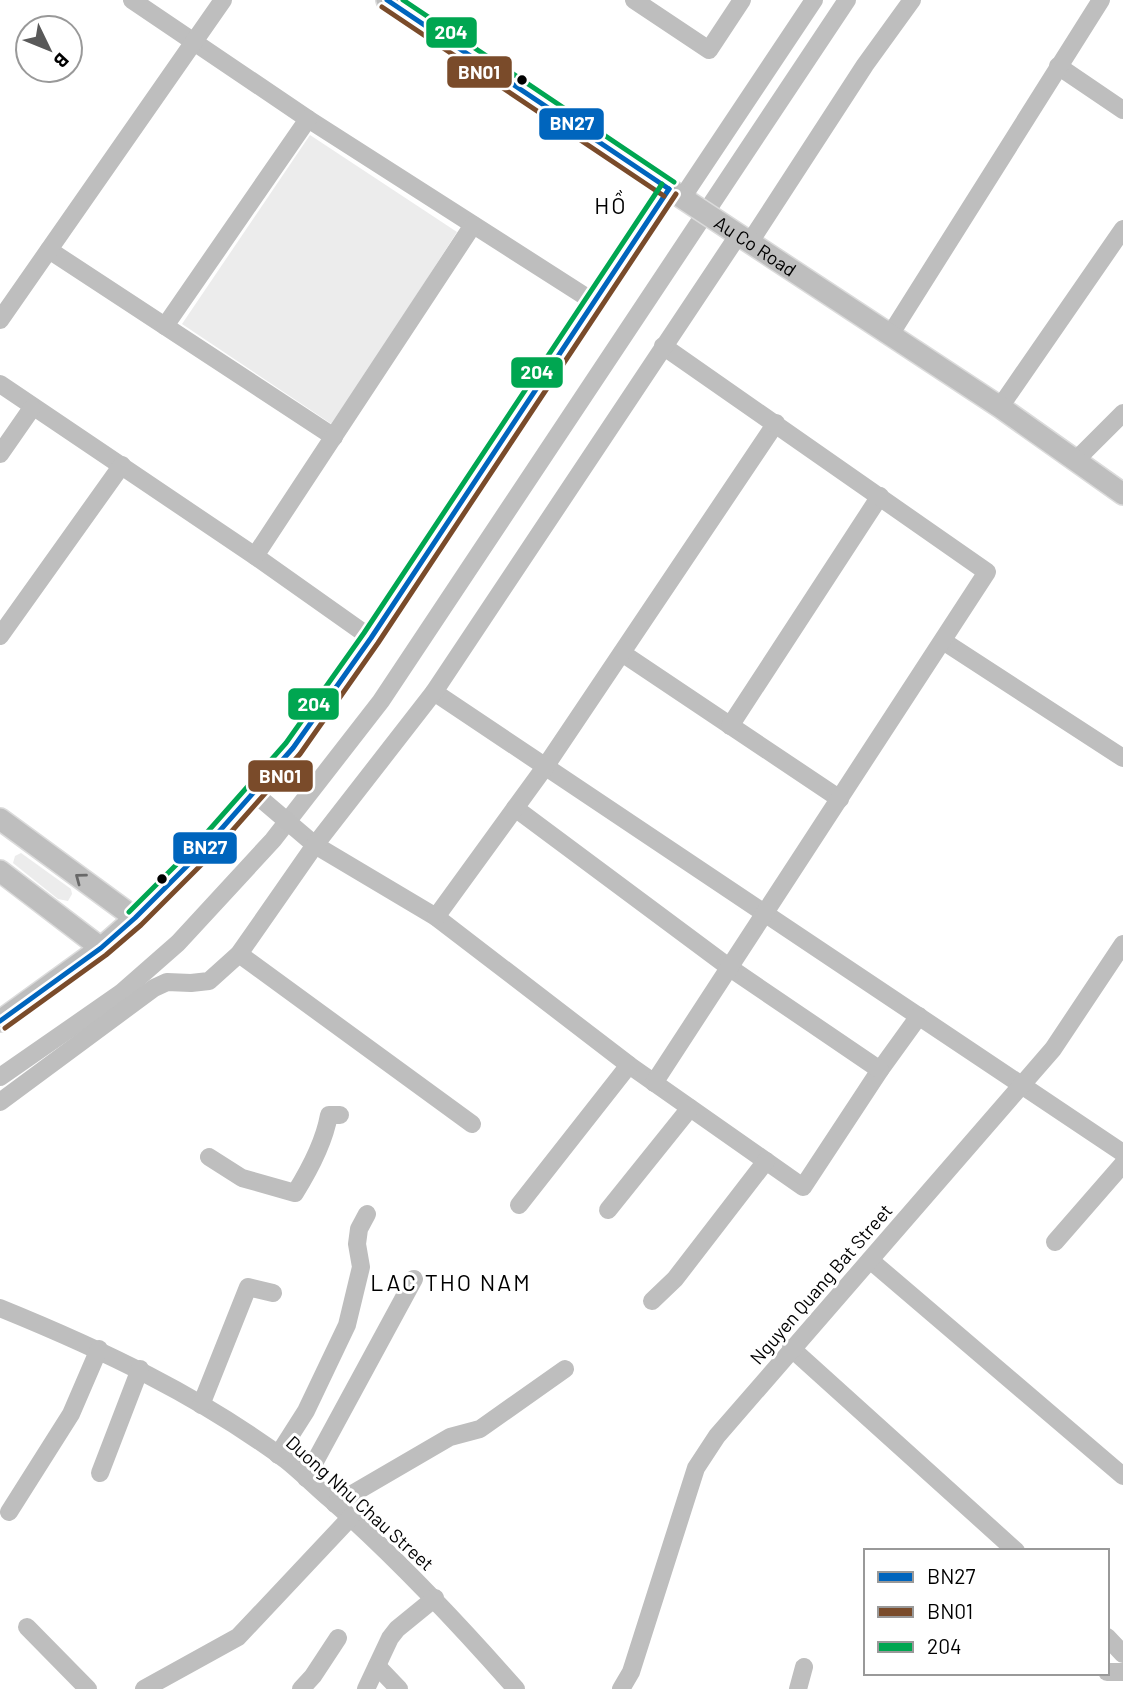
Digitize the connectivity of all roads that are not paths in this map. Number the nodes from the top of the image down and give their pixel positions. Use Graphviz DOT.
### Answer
graph roads {
  1 [pos="132,0"];
  2 [pos="223,0"];
  3 [pos="387,0"];
  4 [pos="634,0"];
  5 [pos="742,0"];
  6 [pos="814,0"];
  7 [pos="912,0"];
  8 [pos="1101,0"];
  9 [pos="194,42"];
  10 [pos="1058,66"];
  11 [pos="1123,110"];
  12 [pos="308,119"];
  13 [pos="676,194"];
  14 [pos="474,225"];
  15 [pos="1123,229"];
  16 [pos="739,234"];
  17 [pos="49,250"];
  18 [pos="594,302"];
  19 [pos="0,320"];
  20 [pos="165,326"];
  21 [pos="890,335"];
  22 [pos="663,346"];
  23 [pos="0,384"];
  24 [pos="1000,407"];
  25 [pos="32,408"];
  26 [pos="1123,413"];
  27 [pos="776,423"];
  28 [pos="334,437"];
  29 [pos="0,454"];
  30 [pos="1075,461"];
  31 [pos="122,465"];
  32 [pos="1123,494"];
  33 [pos="880,496"];
  34 [pos="256,556"];
  35 [pos="0,636"];
  36 [pos="371,638"];
  37 [pos="943,640"];
  38 [pos="622,653"];
  39 [pos="434,692"];
  40 [pos="730,726"];
  41 [pos="1123,758"];
  42 [pos="545,767"];
  43 [pos="254,793"];
  44 [pos="840,799"];
  45 [pos="515,808"];
  46 [pos="3,828"];
  47 [pos="315,845"];
  48 [pos="0,872"];
  49 [pos="765,914"];
  50 [pos="436,917"];
  51 [pos="135,918"];
  52 [pos="1123,944"];
  53 [pos="101,948"];
  54 [pos="239,954"];
  55 [pos="730,968"];
  56 [pos="919,1016"];
  57 [pos="0,1021"];
  58 [pos="629,1065"];
  59 [pos="880,1070"];
  60 [pos="654,1083"];
  61 [pos="1023,1086"];
  62 [pos="0,1102"];
  63 [pos="690,1108"];
  64 [pos="340,1115"];
  65 [pos="472,1124"];
  66 [pos="1123,1153"];
  67 [pos="209,1157"];
  68 [pos="766,1161"];
  69 [pos="1123,1164"];
  70 [pos="519,1205"];
  71 [pos="608,1210"];
  72 [pos="368,1214"];
  73 [pos="1055,1242"];
  74 [pos="870,1260"];
  75 [pos="414,1279"];
  76 [pos="273,1293"];
  77 [pos="652,1301"];
  78 [pos="0,1308"];
  79 [pos="791,1348"];
  80 [pos="99,1349"];
  81 [pos="140,1369"];
  82 [pos="565,1369"];
  83 [pos="201,1405"];
  84 [pos="278,1455"];
  85 [pos="100,1473"];
  86 [pos="1123,1476"];
  87 [pos="306,1478"];
  88 [pos="335,1504"];
  89 [pos="9,1512"];
  90 [pos="351,1517"];
  91 [pos="1014,1549"];
  92 [pos="435,1598"];
  93 [pos="27,1627"];
  94 [pos="338,1638"];
  95 [pos="1109,1639"];
  96 [pos="1123,1654"];
  97 [pos="377,1666"];
  98 [pos="804,1667"];
  99 [pos="88,1689"];
  100 [pos="144,1689"];
  101 [pos="301,1689"];
  102 [pos="366,1689"];
  103 [pos="399,1689"];
  104 [pos="516,1689"];
  105 [pos="621,1689"];
  106 [pos="798,1689"];
  1 -- 9 [label="street"];
  2 -- 9 [label="street"];
  3 -- 13 [label="main road, Au Co Road"];
  4 -- 5 [label="street"];
  6 -- 13 [label="street"];
  7 -- 16 [label="street"];
  8 -- 10 [label="street"];
  9 -- 12 [label="street"];
  9 -- 17 [label="street"];
  10 -- 11 [label="street"];
  10 -- 21 [label="street"];
  12 -- 14 [label="street"];
  12 -- 20 [label="street"];
  13 -- 16 [label="main road, Au Co Road"];
  13 -- 18 [label="main road"];
  14 -- 18 [label="street"];
  14 -- 28 [label="street"];
  15 -- 24 [label="street"];
  16 -- 21 [label="main road, Au Co Road"];
  16 -- 22 [label="street"];
  17 -- 19 [label="street"];
  17 -- 20 [label="street"];
  18 -- 36 [label="main road"];
  20 -- 28 [label="street"];
  21 -- 24 [label="main road, Au Co Road"];
  22 -- 27 [label="street"];
  22 -- 39 [label="street"];
  23 -- 25 [label="street"];
  24 -- 30 [label="main road, Au Co Road"];
  25 -- 29 [label="street"];
  25 -- 31 [label="street"];
  26 -- 30 [label="street"];
  27 -- 33 [label="street"];
  27 -- 38 [label="street"];
  28 -- 34 [label="street"];
  30 -- 32 [label="main road, Au Co Road"];
  31 -- 34 [label="street"];
  31 -- 35 [label="street"];
  33 -- 37 [label="street"];
  33 -- 40 [label="street"];
  34 -- 36 [label="street"];
  36 -- 43 [label="main road"];
  37 -- 41 [label="street"];
  37 -- 44 [label="street"];
  38 -- 40 [label="street"];
  38 -- 42 [label="street"];
  39 -- 42 [label="street"];
  39 -- 47 [label="street"];
  40 -- 44 [label="street"];
  42 -- 45 [label="street"];
  42 -- 49 [label="street"];
  43 -- 47 [label="street"];
  43 -- 51 [label="main road"];
  44 -- 49 [label="street"];
  45 -- 50 [label="street"];
  45 -- 55 [label="street"];
  51 -- 46 [label="main road, one-way"];
  47 -- 50 [label="street"];
  47 -- 54 [label="street"];
  48 -- 53 [label="main road"];
  49 -- 55 [label="street"];
  49 -- 56 [label="street"];
  50 -- 58 [label="street"];
  51 -- 53 [label="main road"];
  52 -- 61 [label="street, Nguyen Quang Bat Street"];
  53 -- 57 [label="main road"];
  54 -- 62 [label="street"];
  54 -- 65 [label="street"];
  55 -- 59 [label="street"];
  55 -- 60 [label="street"];
  56 -- 59 [label="street"];
  56 -- 61 [label="street"];
  58 -- 60 [label="street"];
  58 -- 70 [label="street"];
  59 -- 68 [label="street"];
  60 -- 63 [label="street"];
  61 -- 66 [label="street"];
  61 -- 74 [label="street, Nguyen Quang Bat Street"];
  63 -- 68 [label="street"];
  63 -- 71 [label="street"];
  64 -- 67 [label="street"];
  68 -- 77 [label="street"];
  69 -- 73 [label="street"];
  72 -- 84 [label="street"];
  74 -- 79 [label="street, Nguyen Quang Bat Street"];
  74 -- 86 [label="street"];
  75 -- 87 [label="street"];
  76 -- 83 [label="street"];
  78 -- 80 [label="street, Duong Nhu Chau Street"];
  79 -- 91 [label="street"];
  79 -- 105 [label="street, Nguyen Quang Bat Street"];
  80 -- 81 [label="street, Duong Nhu Chau Street"];
  80 -- 89 [label="street"];
  81 -- 83 [label="street, Duong Nhu Chau Street"];
  81 -- 85 [label="street"];
  82 -- 88 [label="street"];
  83 -- 84 [label="street, Duong Nhu Chau Street"];
  84 -- 87 [label="street, Duong Nhu Chau Street"];
  87 -- 88 [label="street, Duong Nhu Chau Street"];
  88 -- 90 [label="street, Duong Nhu Chau Street"];
  90 -- 92 [label="street, Duong Nhu Chau Street"];
  90 -- 100 [label="street"];
  92 -- 97 [label="street"];
  92 -- 104 [label="street, Duong Nhu Chau Street"];
  93 -- 99 [label="street"];
  94 -- 101 [label="street"];
  95 -- 96 [label="street"];
  97 -- 102 [label="street"];
  97 -- 103 [label="street"];
  98 -- 106 [label="street"];
}
